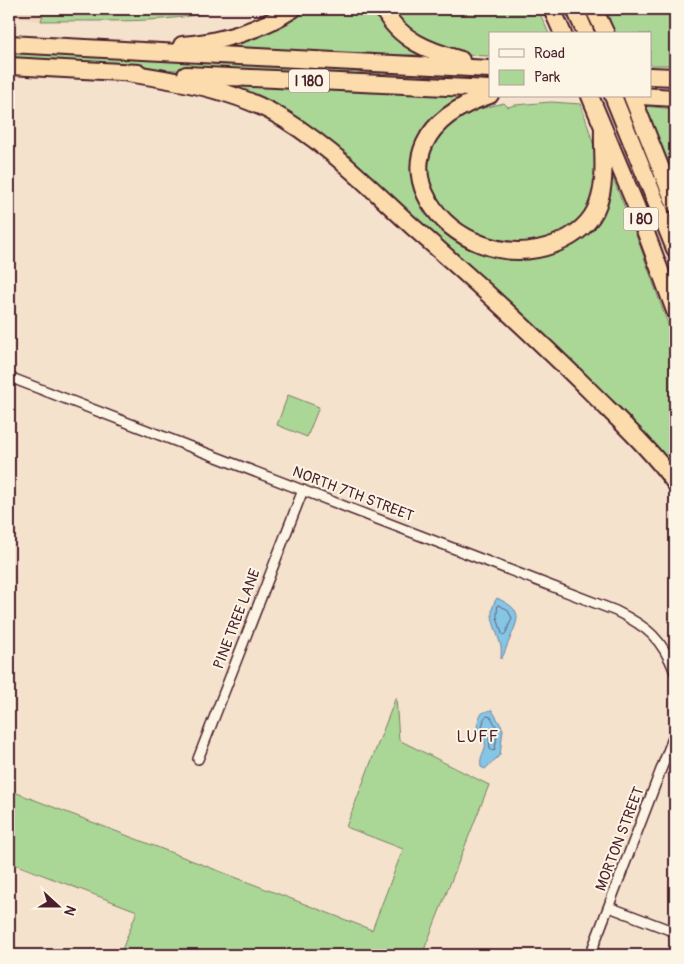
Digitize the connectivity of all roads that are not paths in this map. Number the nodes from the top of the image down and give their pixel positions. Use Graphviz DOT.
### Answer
graph roads {
  1 [pos="293,9"];
  2 [pos="383,9"];
  3 [pos="575,9"];
  4 [pos="594,9"];
  5 [pos="599,9"];
  6 [pos="585,32"];
  7 [pos="605,32"];
  8 [pos="605,32"];
  9 [pos="9,38"];
  10 [pos="9,44"];
  11 [pos="47,46"];
  12 [pos="128,50"];
  13 [pos="489,67"];
  14 [pos="489,67"];
  15 [pos="9,68"];
  16 [pos="128,73"];
  17 [pos="652,76"];
  18 [pos="675,77"];
  19 [pos="489,89"];
  20 [pos="489,95"];
  21 [pos="652,97"];
  22 [pos="591,98"];
  23 [pos="614,98"];
  24 [pos="633,98"];
  25 [pos="675,98"];
  26 [pos="603,129"];
  27 [pos="658,161"];
  28 [pos="675,187"];
  29 [pos="675,204"];
  30 [pos="675,249"];
  31 [pos="675,311"];
  32 [pos="9,377"];
  33 [pos="675,483"];
  34 [pos="303,490"];
  35 [pos="675,672"];
  36 [pos="675,733"];
  37 [pos="198,759"];
  38 [pos="609,907"];
  39 [pos="675,932"];
  40 [pos="590,955"];
  1 -- 12 [label="highway"];
  2 -- 14 [label="highway"];
  3 -- 6 [label="highway"];
  4 -- 7 [label="highway"];
  5 -- 8 [label="highway"];
  9 -- 11 [label="highway"];
  10 -- 11 [label="highway, I 180"];
  11 -- 12 [label="highway, I 180"];
  12 -- 13 [label="highway, I 180"];
  15 -- 16 [label="highway, I 180"];
  16 -- 19 [label="highway, I 180"];
  16 -- 33 [label="highway"];
  17 -- 18 [label="highway"];
  20 -- 26 [label="highway"];
  21 -- 25 [label="highway"];
  22 -- 26 [label="highway, I 80"];
  23 -- 30 [label="highway, I 80"];
  24 -- 27 [label="highway"];
  26 -- 31 [label="highway, I 80"];
  27 -- 28 [label="highway"];
  27 -- 29 [label="highway"];
  32 -- 34 [label="street, NORTH 7TH STREET"];
  34 -- 35 [label="street, NORTH 7TH STREET"];
  34 -- 37 [label="street, PINE TREE LANE"];
  36 -- 38 [label="street, MORTON STREET"];
  38 -- 39 [label="street"];
  38 -- 40 [label="street, MORTON STREET"];
}
